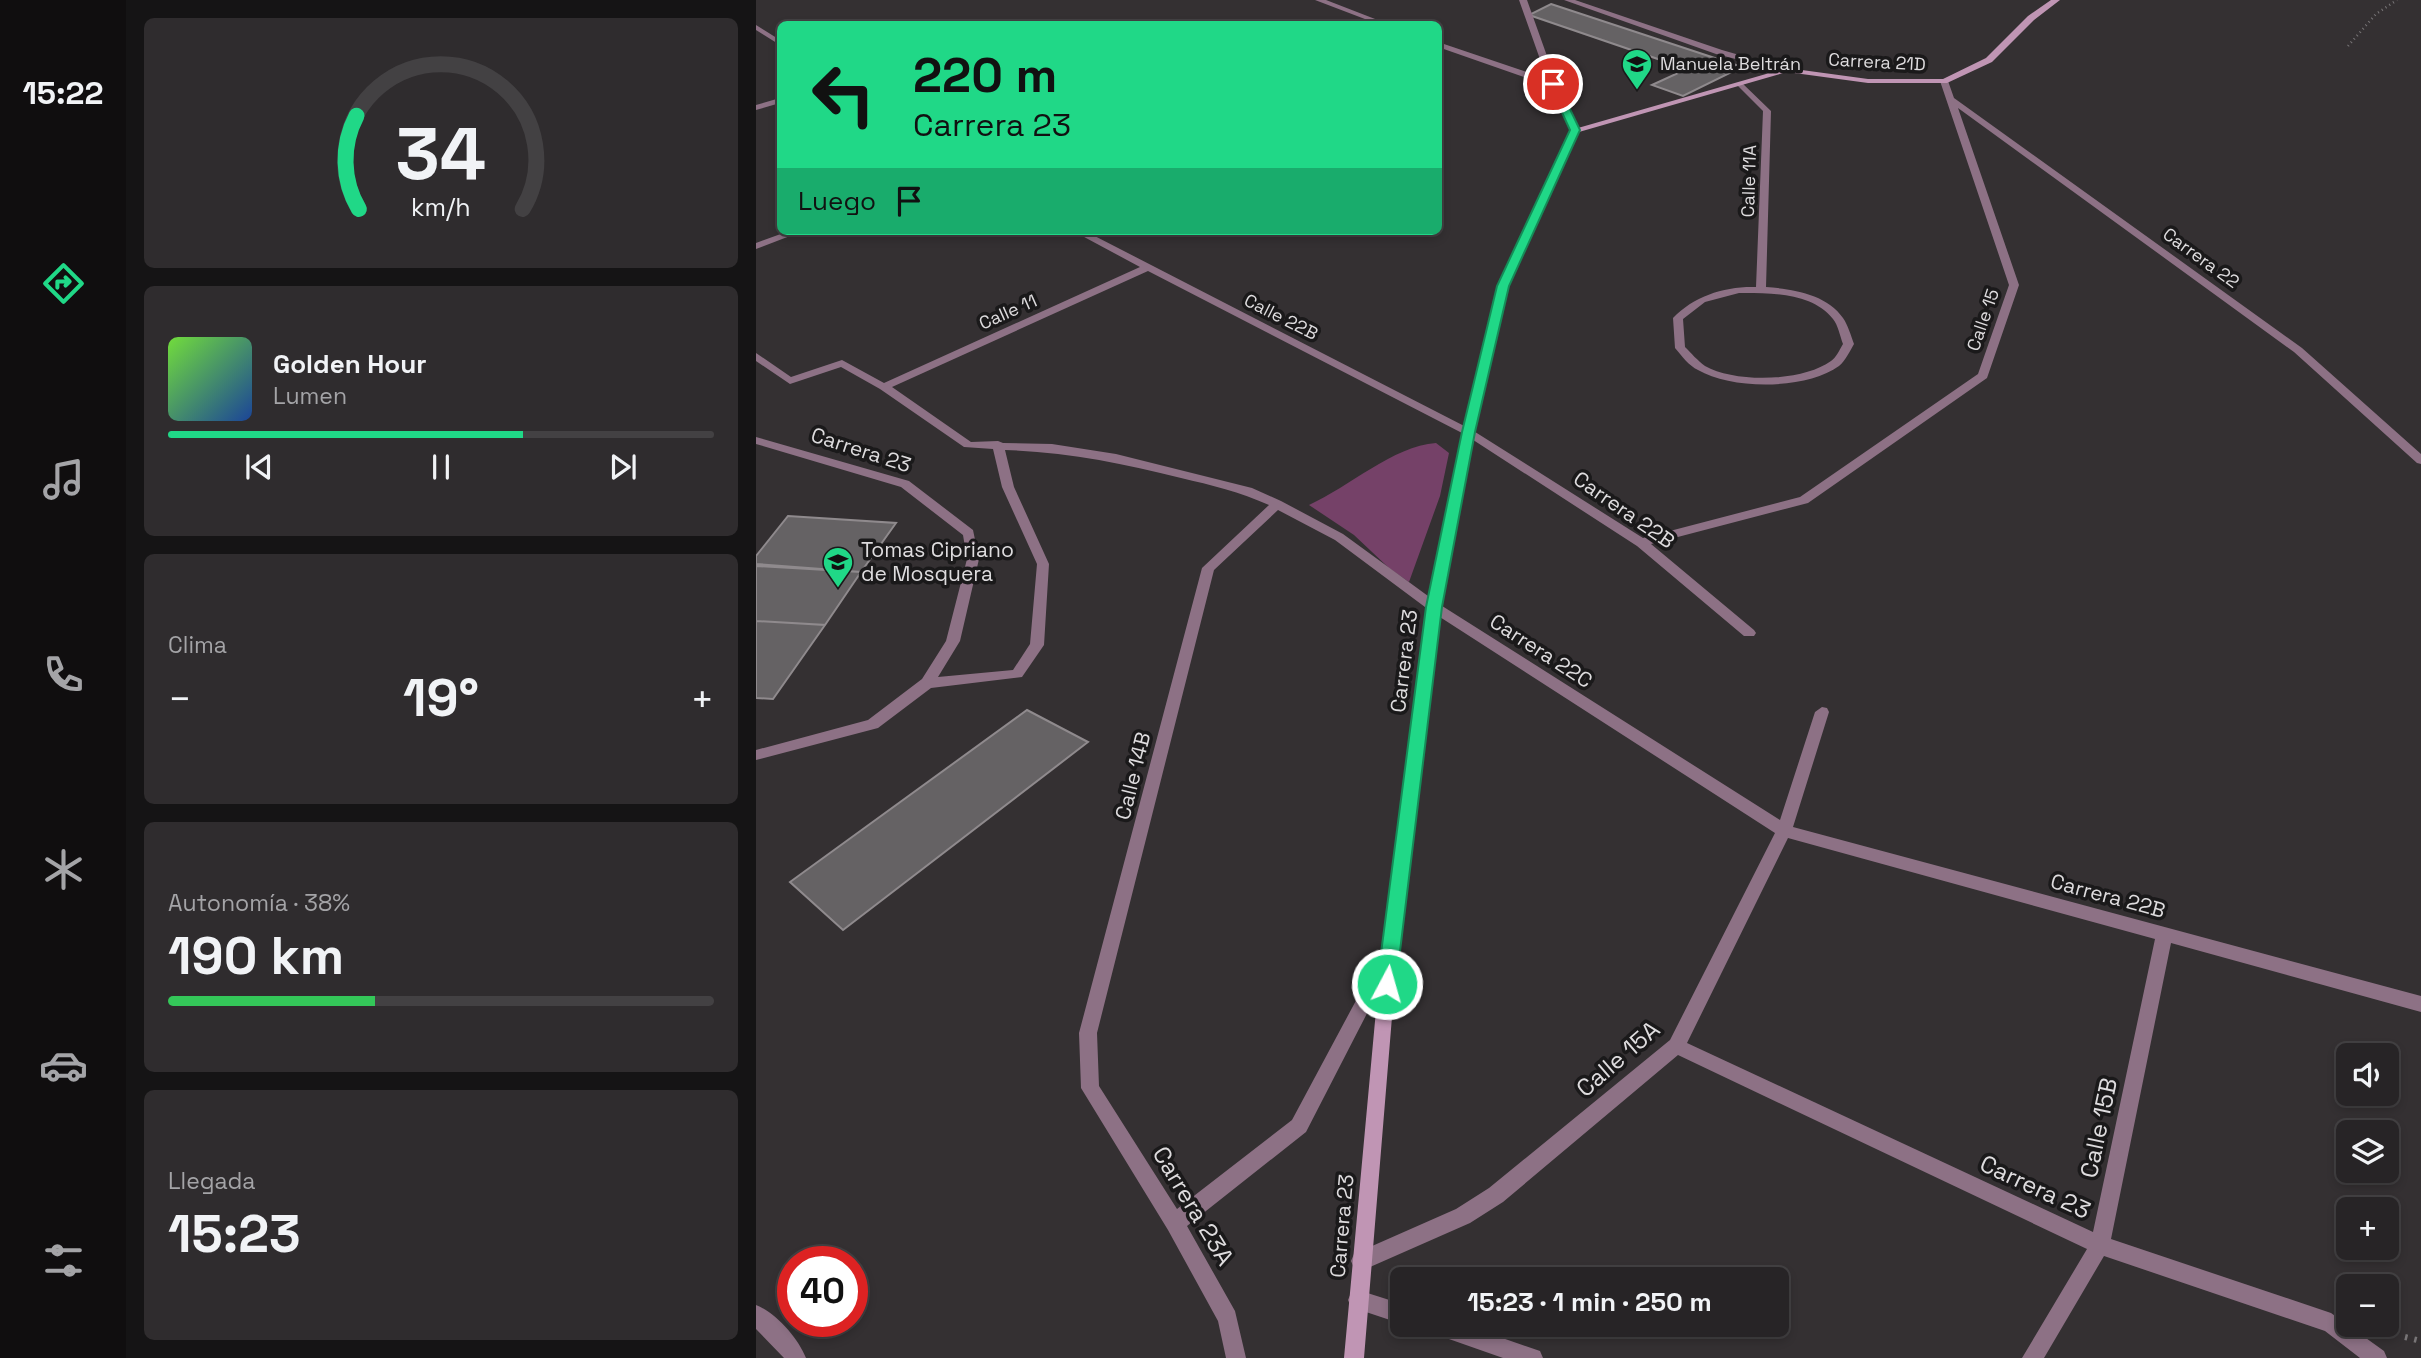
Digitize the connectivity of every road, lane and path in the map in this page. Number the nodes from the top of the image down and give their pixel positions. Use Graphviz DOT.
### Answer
graph roads {
  1 [pos="1319,0"];
  2 [pos="1523,0"];
  3 [pos="1568,0"];
  4 [pos="2056,0"];
  5 [pos="2397,0"];
  6 [pos="1376,21"];
  7 [pos="756,27"];
  8 [pos="777,41"];
  9 [pos="1442,45"];
  10 [pos="2348,46"];
  11 [pos="1787,70"];
  12 [pos="1944,81"];
  13 [pos="1553,84"];
  14 [pos="1741,84"];
  15 [pos="1950,99"];
  16 [pos="777,101"];
  17 [pos="756,108"];
  18 [pos="1575,130"];
  19 [pos="787,235"];
  20 [pos="1085,235"];
  21 [pos="756,246"];
  22 [pos="1146,268"];
  23 [pos="1761,290"];
  24 [pos="756,356"];
  25 [pos="884,387"];
  26 [pos="1468,432"];
  27 [pos="756,440"];
  28 [pos="998,444"];
  29 [pos="2421,460"];
  30 [pos="1277,504"];
  31 [pos="1641,543"];
  32 [pos="1434,607"];
  33 [pos="1749,633"];
  34 [pos="928,683"];
  35 [pos="1822,712"];
  36 [pos="756,755"];
  37 [pos="1784,831"];
  38 [pos="2165,933"];
  39 [pos="1389,956"];
  40 [pos="2421,1004"];
  41 [pos="1676,1046"];
  42 [pos="1090,1088"];
  43 [pos="1175,1223"];
  44 [pos="2100,1245"];
  45 [pos="1361,1261"];
  46 [pos="1358,1300"];
  47 [pos="1390,1310"];
  48 [pos="756,1315"];
  49 [pos="1472,1337"];
  50 [pos="796,1358"];
  51 [pos="1236,1358"];
  52 [pos="1354,1358"];
  53 [pos="1534,1358"];
  54 [pos="2032,1358"];
  55 [pos="2377,1358"];
  1 -- 6 [label="street"];
  2 -- 13 [label="street"];
  3 -- 11 [label="street, Carrera 21D"];
  4 -- 12 [label="street"];
  5 -- 10 [label="path"];
  7 -- 8 [label="street"];
  9 -- 13 [label="street"];
  11 -- 12 [label="street, Carrera 21D"];
  11 -- 14 [label="street"];
  12 -- 15 [label="street, Calle 15"];
  13 -- 18 [label="street"];
  14 -- 18 [label="street"];
  14 -- 23 [label="street, Calle 11A"];
  15 -- 29 [label="street, Carrera 22"];
  15 -- 31 [label="street, Calle 15"];
  16 -- 17 [label="street"];
  18 -- 26 [label="street, Carrera 23"];
  19 -- 21 [label="street"];
  20 -- 22 [label="street, Calle 22B"];
  22 -- 25 [label="street, Calle 11"];
  22 -- 26 [label="street, Calle 22B"];
  23 -- 23 [label="street"];
  24 -- 25 [label="street"];
  25 -- 28 [label="street"];
  26 -- 31 [label="street, Carrera 22B"];
  26 -- 32 [label="street, Carrera 23"];
  27 -- 34 [label="street, Carrera 23"];
  28 -- 30 [label="street"];
  28 -- 34 [label="street"];
  30 -- 32 [label="street, Carrera 22C"];
  30 -- 42 [label="street, Calle 14B"];
  31 -- 33 [label="street, Carrera 22B"];
  32 -- 37 [label="street, Carrera 22C"];
  32 -- 39 [label="street, Carrera 23"];
  34 -- 36 [label="street, Carrera 23"];
  35 -- 37 [label="street, Calle 15A"];
  37 -- 38 [label="street, Carrera 22B"];
  37 -- 41 [label="street, Calle 15A"];
  38 -- 40 [label="street, Carrera 22B"];
  38 -- 44 [label="street, Calle 15B"];
  39 -- 43 [label="street"];
  39 -- 45 [label="street, Carrera 23"];
  41 -- 44 [label="street, Carrera 23"];
  41 -- 45 [label="street, Calle 15A"];
  42 -- 43 [label="street, Carrera 23A"];
  43 -- 51 [label="street, Carrera 23A"];
  44 -- 54 [label="street, Calle 15B"];
  44 -- 55 [label="street, Carrera 23"];
  45 -- 46 [label="street, Carrera 23"];
  46 -- 47 [label="street"];
  46 -- 52 [label="street, Carrera 23"];
  48 -- 50 [label="street"];
  49 -- 53 [label="street"];
}
